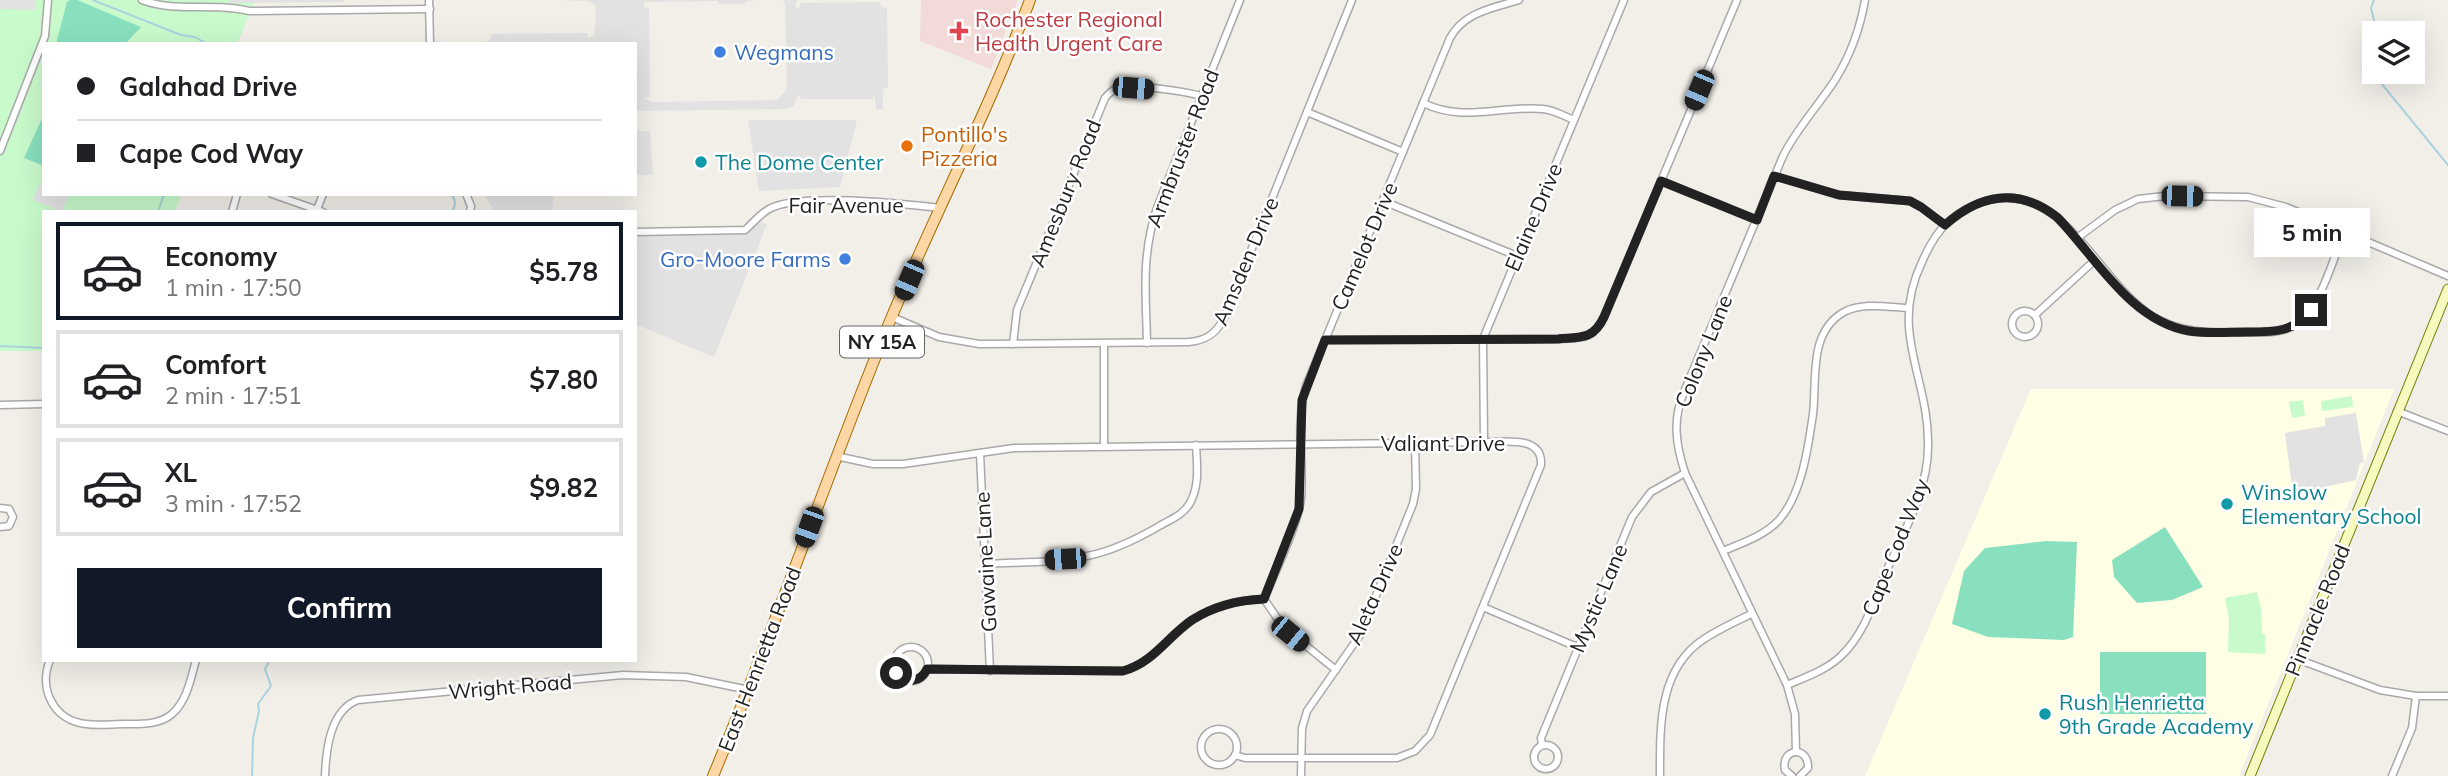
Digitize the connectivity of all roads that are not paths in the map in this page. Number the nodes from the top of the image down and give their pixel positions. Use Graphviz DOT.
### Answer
graph roads {
  1 [pos="48,0"];
  2 [pos="142,0"];
  3 [pos="429,0"];
  4 [pos="1030,0"];
  5 [pos="1240,0"];
  6 [pos="1352,0"];
  7 [pos="1519,0"];
  8 [pos="1624,0"];
  9 [pos="1737,0"];
  10 [pos="1865,0"];
  11 [pos="430,9"];
  12 [pos="43,42"];
  13 [pos="430,42"];
  14 [pos="42,44"];
  15 [pos="1201,96"];
  16 [pos="1423,103"];
  17 [pos="1307,112"];
  18 [pos="1574,121"];
  19 [pos="0,151"];
  20 [pos="1403,152"];
  21 [pos="1774,176"];
  22 [pos="1661,181"];
  23 [pos="277,196"];
  24 [pos="1383,201"];
  25 [pos="940,208"];
  26 [pos="315,210"];
  27 [pos="1757,220"];
  28 [pos="1945,225"];
  29 [pos="637,232"];
  30 [pos="2344,232"];
  31 [pos="2077,238"];
  32 [pos="1517,256"];
  33 [pos="2095,260"];
  34 [pos="2448,276"];
  35 [pos="2447,293"];
  36 [pos="1907,308"];
  37 [pos="2035,315"];
  38 [pos="892,317"];
  39 [pos="1483,339"];
  40 [pos="1325,340"];
  41 [pos="1147,342"];
  42 [pos="1104,343"];
  43 [pos="1013,344"];
  44 [pos="42,404"];
  45 [pos="0,405"];
  46 [pos="2397,411"];
  47 [pos="2448,431"];
  48 [pos="1484,442"];
  49 [pos="1300,443"];
  50 [pos="1416,443"];
  51 [pos="1104,445"];
  52 [pos="1196,445"];
  53 [pos="981,453"];
  54 [pos="836,456"];
  55 [pos="1685,473"];
  56 [pos="0,508"];
  57 [pos="0,527"];
  58 [pos="1723,551"];
  59 [pos="986,564"];
  60 [pos="1264,599"];
  61 [pos="1483,607"];
  62 [pos="1751,614"];
  63 [pos="1577,647"];
  64 [pos="2297,659"];
  65 [pos="49,662"];
  66 [pos="195,662"];
  67 [pos="927,669"];
  68 [pos="1336,670"];
  69 [pos="990,671"];
  70 [pos="1787,685"];
  71 [pos="749,690"];
  72 [pos="2416,696"];
  73 [pos="2448,696"];
  74 [pos="1542,745"];
  75 [pos="1796,752"];
  76 [pos="1235,755"];
  77 [pos="1301,758"];
  78 [pos="325,776"];
  79 [pos="713,776"];
  80 [pos="1301,776"];
  81 [pos="1660,776"];
  82 [pos="1792,776"];
  83 [pos="1800,776"];
  84 [pos="2250,776"];
  85 [pos="2392,776"];
  1 -- 12 [label="street"];
  2 -- 11 [label="street"];
  3 -- 11 [label="street"];
  4 -- 25 [label="main road, East Henrietta Road / NY 15A"];
  5 -- 15 [label="street, Armbruster Road"];
  6 -- 17 [label="street, Amsden Drive"];
  7 -- 16 [label="street, Camelot Drive"];
  8 -- 18 [label="street, Elaine Drive"];
  9 -- 22 [label="street"];
  10 -- 21 [label="street, Colony Lane"];
  11 -- 13 [label="street"];
  14 -- 19 [label="street"];
  15 -- 41 [label="street, Armbruster Road"];
  15 -- 43 [label="street, Amesbury Road"];
  16 -- 18 [label="street"];
  16 -- 20 [label="street, Camelot Drive"];
  17 -- 20 [label="street"];
  17 -- 41 [label="street, Amsden Drive"];
  18 -- 32 [label="street, Elaine Drive"];
  20 -- 24 [label="street, Camelot Drive"];
  21 -- 27 [label="street, Colony Lane"];
  21 -- 28 [label="street"];
  22 -- 27 [label="street"];
  22 -- 39 [label="street"];
  23 -- 26 [label="street"];
  24 -- 32 [label="street"];
  24 -- 40 [label="street, Camelot Drive"];
  25 -- 29 [label="street, Fair Avenue"];
  25 -- 38 [label="main road, East Henrietta Road / NY 15A"];
  27 -- 55 [label="street, Colony Lane"];
  28 -- 31 [label="street, Cape Cod Way"];
  28 -- 36 [label="street, Cape Cod Way"];
  30 -- 31 [label="street"];
  30 -- 33 [label="street, Cape Cod Way"];
  30 -- 34 [label="street"];
  31 -- 33 [label="street, Cape Cod Way"];
  32 -- 39 [label="street, Elaine Drive"];
  33 -- 37 [label="street"];
  35 -- 46 [label="main road, Pinnacle Road"];
  36 -- 58 [label="street"];
  36 -- 70 [label="street, Cape Cod Way"];
  37 -- 37 [label="street"];
  38 -- 43 [label="street, Amsden Drive"];
  38 -- 54 [label="main road, East Henrietta Road / NY 15A"];
  39 -- 40 [label="street"];
  39 -- 48 [label="street, Elaine Drive"];
  40 -- 49 [label="street, Camelot Drive"];
  41 -- 42 [label="street, Amsden Drive"];
  42 -- 43 [label="street, Amsden Drive"];
  42 -- 51 [label="street"];
  44 -- 45 [label="street"];
  46 -- 47 [label="street"];
  46 -- 64 [label="main road, Pinnacle Road"];
  48 -- 50 [label="street, Valiant Drive"];
  48 -- 61 [label="street, Valiant Drive"];
  49 -- 50 [label="street, Valiant Drive"];
  49 -- 52 [label="street, Valiant Drive"];
  49 -- 60 [label="street, Camelot Drive"];
  50 -- 68 [label="street, Aleta Drive"];
  51 -- 52 [label="street, Valiant Drive"];
  51 -- 53 [label="street, Valiant Drive"];
  52 -- 59 [label="street"];
  53 -- 54 [label="street, Valiant Drive"];
  53 -- 59 [label="street, Gawaine Lane"];
  54 -- 71 [label="main road, East Henrietta Road / NY 15A"];
  55 -- 58 [label="street, Colony Lane"];
  55 -- 63 [label="street, Mystic Lane"];
  56 -- 57 [label="street"];
  58 -- 62 [label="street, Colony Lane"];
  59 -- 69 [label="street, Gawaine Lane"];
  60 -- 68 [label="street"];
  60 -- 69 [label="street"];
  61 -- 63 [label="street"];
  61 -- 77 [label="street, Valiant Drive"];
  62 -- 70 [label="street, Colony Lane"];
  62 -- 81 [label="street"];
  63 -- 74 [label="street, Mystic Lane"];
  64 -- 72 [label="street"];
  64 -- 84 [label="main road, Pinnacle Road"];
  65 -- 66 [label="street"];
  67 -- 67 [label="street"];
  67 -- 69 [label="street"];
  68 -- 77 [label="street, Aleta Drive"];
  70 -- 75 [label="street, Colony Lane"];
  71 -- 78 [label="street, Wright Road"];
  71 -- 79 [label="main road, East Henrietta Road / NY 15A"];
  72 -- 73 [label="street"];
  72 -- 85 [label="street"];
  74 -- 74 [label="street, Mystic Lane"];
  75 -- 82 [label="street, Colony Lane"];
  75 -- 83 [label="street, Colony Lane"];
  76 -- 76 [label="street, Valiant Drive"];
  76 -- 77 [label="street, Valiant Drive"];
  77 -- 80 [label="street, Aleta Drive"];
}
